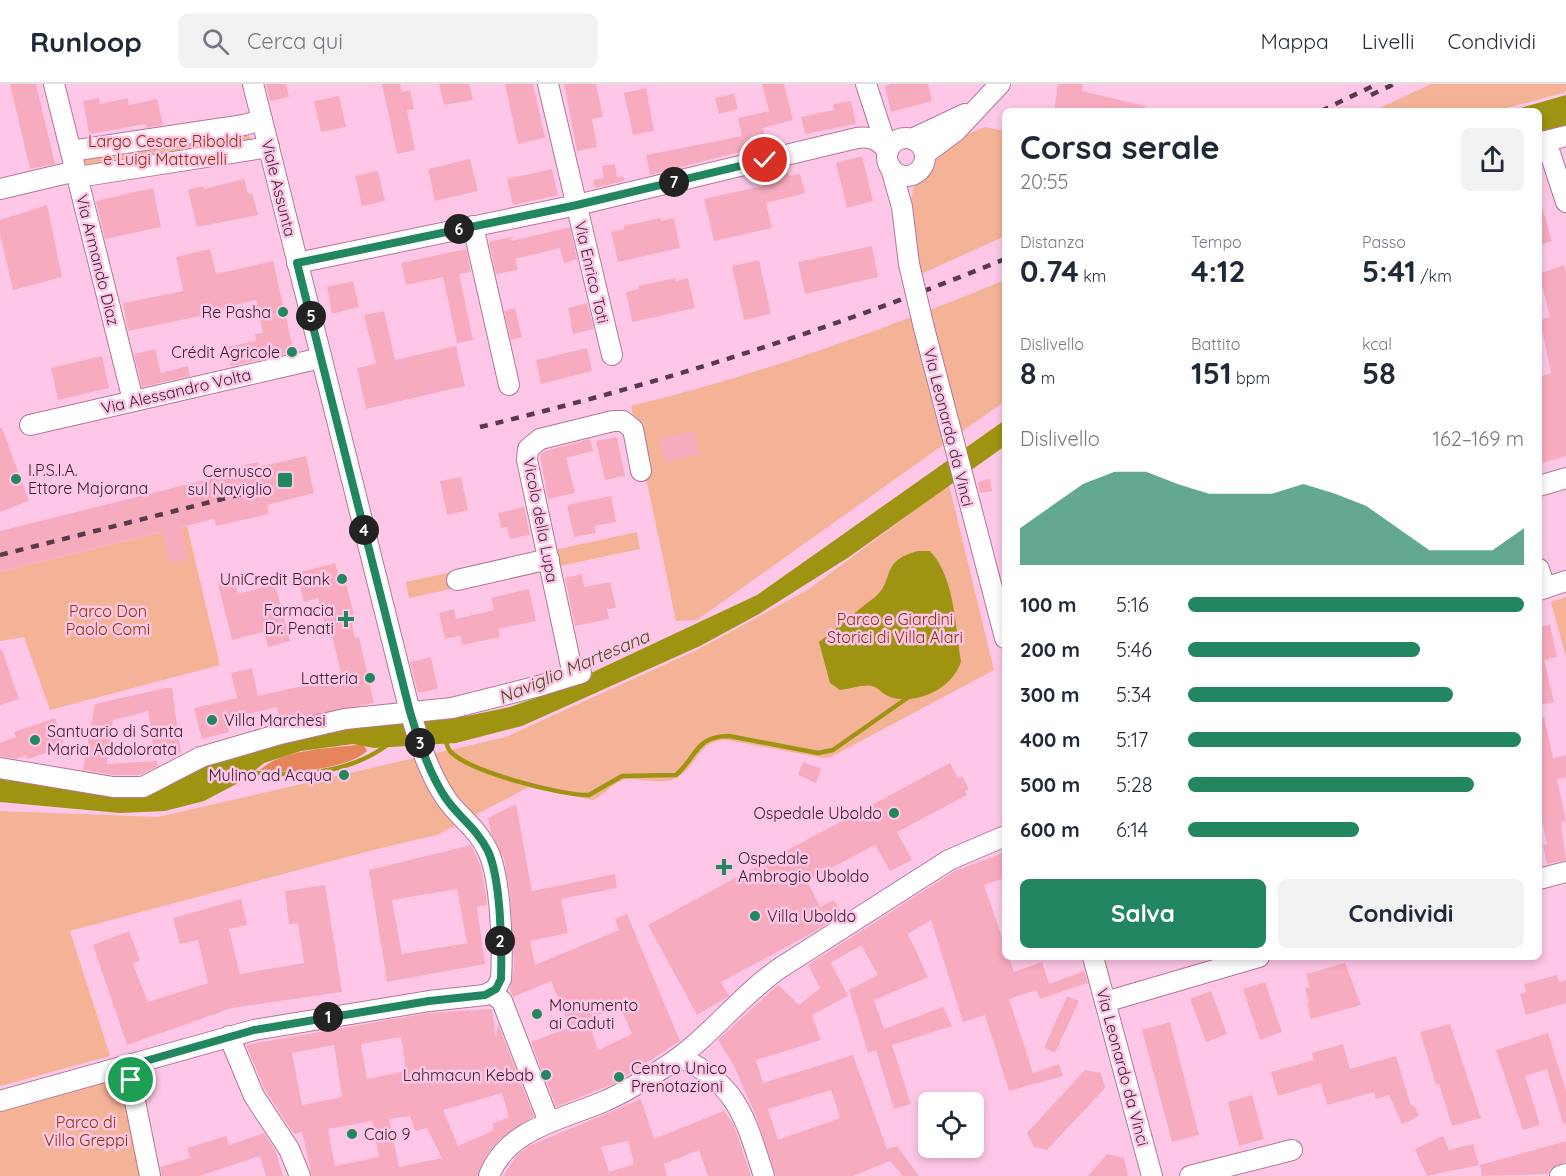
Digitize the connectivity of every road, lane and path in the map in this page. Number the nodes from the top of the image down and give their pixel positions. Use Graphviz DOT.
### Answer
graph roads {
  1 [pos="54,84"];
  2 [pos="253,84"];
  3 [pos="548,84"];
  4 [pos="866,84"];
  5 [pos="1000,84"];
  6 [pos="875,116"];
  7 [pos="262,120"];
  8 [pos="196,132"];
  9 [pos="1566,136"];
  10 [pos="132,142"];
  11 [pos="1542,142"];
  12 [pos="915,143"];
  13 [pos="269,147"];
  14 [pos="71,151"];
  15 [pos="200,158"];
  16 [pos="889,160"];
  17 [pos="136,168"];
  18 [pos="917,172"];
  19 [pos="77,174"];
  20 [pos="0,189"];
  21 [pos="1566,202"];
  22 [pos="577,205"];
  23 [pos="903,213"];
  24 [pos="473,226"];
  25 [pos="297,263"];
  26 [pos="612,355"];
  27 [pos="321,358"];
  28 [pos="509,385"];
  29 [pos="133,400"];
  30 [pos="30,425"];
  31 [pos="641,471"];
  32 [pos="1566,478"];
  33 [pos="1542,485"];
  34 [pos="549,559"];
  35 [pos="457,580"];
  36 [pos="1566,581"];
  37 [pos="1542,589"];
  38 [pos="1002,627"];
  39 [pos="410,712"];
  40 [pos="0,768"];
  41 [pos="1002,837"];
  42 [pos="1566,872"];
  43 [pos="1542,878"];
  44 [pos="1094,960"];
  45 [pos="1249,960"];
  46 [pos="491,993"];
  47 [pos="1105,1002"];
  48 [pos="229,1036"];
  49 [pos="680,1057"];
  50 [pos="128,1066"];
  51 [pos="0,1101"];
  52 [pos="549,1122"];
  53 [pos="1292,1150"];
  54 [pos="1566,1174"];
  55 [pos="150,1176"];
  56 [pos="300,1176"];
  57 [pos="489,1176"];
  58 [pos="764,1176"];
  59 [pos="1152,1176"];
  60 [pos="1190,1176"];
  61 [pos="1560,1176"];
  1 -- 14 [label="street, Via Armando Diaz"];
  2 -- 7 [label="street, Viale Assunta"];
  3 -- 22 [label="street, Via Enrico Toti"];
  4 -- 6 [label="street, Via Leonardo da Vinci"];
  5 -- 12 [label="street"];
  6 -- 12 [label="street"];
  6 -- 16 [label="street, Via Leonardo da Vinci"];
  7 -- 8 [label="street"];
  7 -- 13 [label="street, Viale Assunta"];
  8 -- 10 [label="street"];
  8 -- 15 [label="street"];
  9 -- 11 [label="street"];
  10 -- 14 [label="street"];
  10 -- 17 [label="street"];
  11 -- 21 [label="street"];
  12 -- 16 [label="street"];
  12 -- 18 [label="street"];
  13 -- 15 [label="street"];
  13 -- 25 [label="street, Viale Assunta"];
  14 -- 19 [label="street, Via Armando Diaz"];
  15 -- 17 [label="street"];
  16 -- 18 [label="street"];
  16 -- 22 [label="street"];
  16 -- 23 [label="street, Via Leonardo da Vinci"];
  17 -- 19 [label="street"];
  18 -- 23 [label="street, Via Leonardo da Vinci"];
  19 -- 20 [label="street"];
  19 -- 29 [label="street, Via Armando Diaz"];
  22 -- 24 [label="street"];
  22 -- 26 [label="street, Via Enrico Toti"];
  23 -- 38 [label="street, Via Leonardo da Vinci, bridge"];
  24 -- 25 [label="street"];
  24 -- 28 [label="street"];
  25 -- 27 [label="street, Viale Assunta"];
  27 -- 29 [label="street, Via Alessandro Volta"];
  27 -- 39 [label="street, Viale Assunta"];
  29 -- 30 [label="street, Via Alessandro Volta"];
  31 -- 34 [label="street, Vicolo della Lupa"];
  32 -- 33 [label="street"];
  34 -- 35 [label="street"];
  34 -- 39 [label="street, Vicolo della Lupa"];
  36 -- 37 [label="street"];
  39 -- 40 [label="street"];
  39 -- 46 [label="street, Viale Assunta"];
  41 -- 49 [label="street"];
  42 -- 43 [label="street"];
  44 -- 47 [label="street, Via Leonardo da Vinci"];
  45 -- 47 [label="street"];
  46 -- 48 [label="street"];
  46 -- 52 [label="street"];
  47 -- 59 [label="street, Via Leonardo da Vinci"];
  48 -- 50 [label="street"];
  48 -- 56 [label="street"];
  49 -- 52 [label="street"];
  49 -- 58 [label="street"];
  50 -- 51 [label="street"];
  50 -- 55 [label="street"];
  52 -- 57 [label="street"];
  53 -- 60 [label="street"];
  54 -- 61 [label="street"];
}
